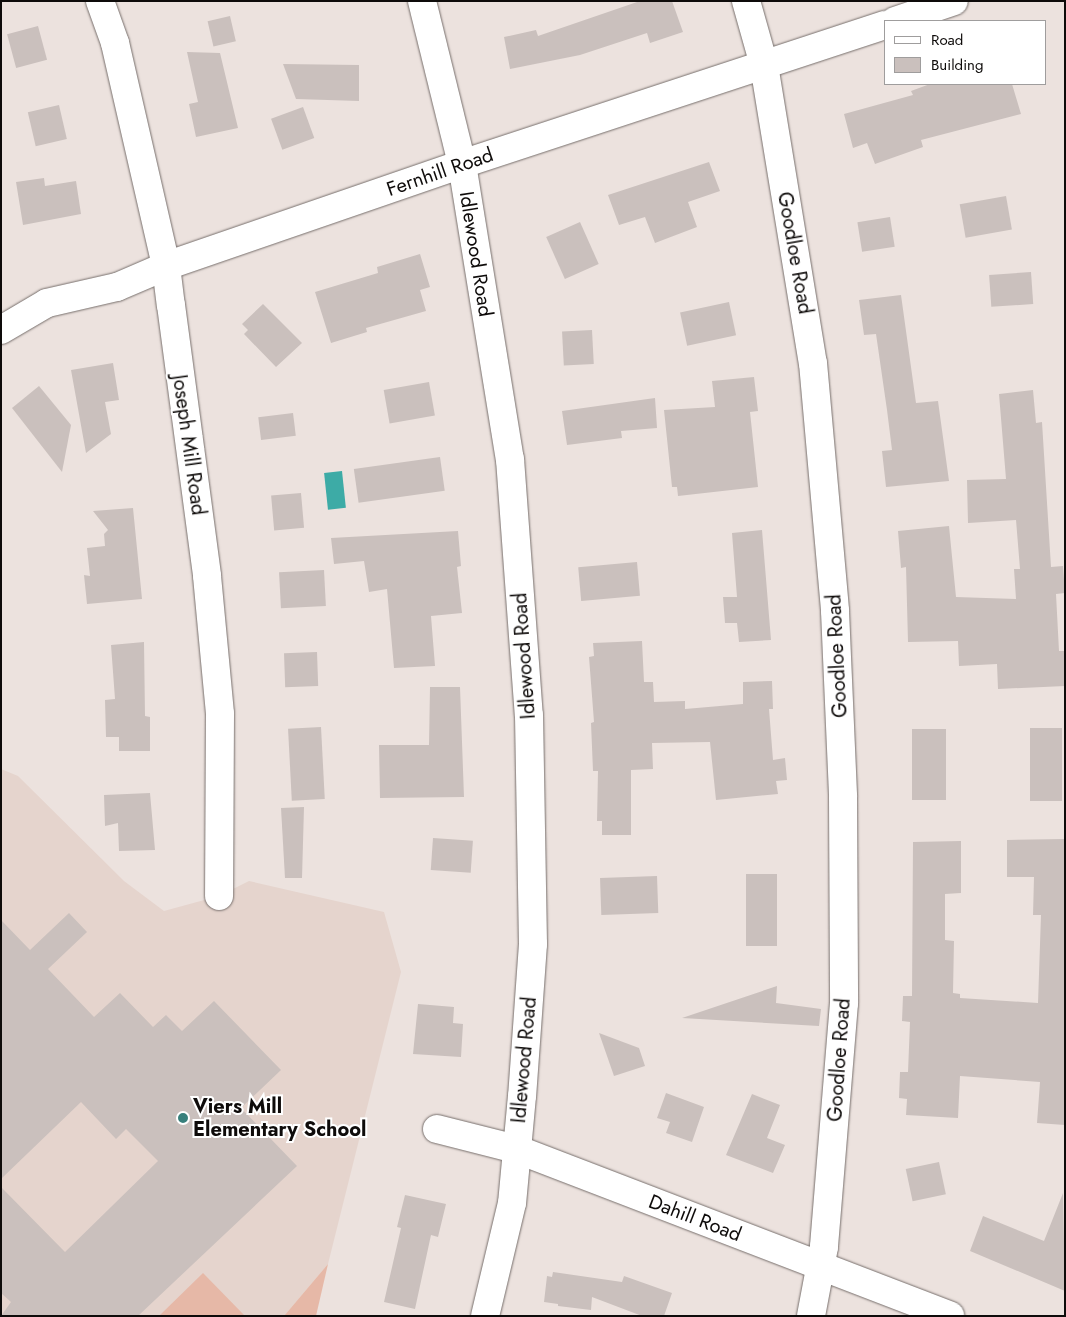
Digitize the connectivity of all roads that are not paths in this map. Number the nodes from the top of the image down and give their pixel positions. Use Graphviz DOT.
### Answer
graph roads {
  1 [pos="100,1"];
  2 [pos="422,1"];
  3 [pos="746,1"];
  4 [pos="954,1"];
  5 [pos="898,20"];
  6 [pos="884,25"];
  7 [pos="764,65"];
  8 [pos="462,164"];
  9 [pos="166,266"];
  10 [pos="1,330"];
  11 [pos="219,896"];
  12 [pos="437,1129"];
  13 [pos="516,1149"];
  14 [pos="821,1266"];
  15 [pos="485,1316"];
  16 [pos="811,1316"];
  17 [pos="950,1316"];
  1 -- 9 [label="street, Joseph Mill Road"];
  2 -- 8 [label="street, Idlewood Road"];
  3 -- 7 [label="street, Goodloe Road"];
  4 -- 5 [label="street"];
  6 -- 7 [label="street, Fernhill Road"];
  7 -- 8 [label="street, Fernhill Road"];
  7 -- 14 [label="street, Goodloe Road"];
  8 -- 9 [label="street, Fernhill Road"];
  8 -- 13 [label="street, Idlewood Road"];
  9 -- 10 [label="street, Fernhill Road"];
  9 -- 11 [label="street, Joseph Mill Road"];
  12 -- 13 [label="street, Dahill Road"];
  13 -- 14 [label="street, Dahill Road"];
  13 -- 15 [label="street, Idlewood Road"];
  14 -- 16 [label="street, Goodloe Road"];
  14 -- 17 [label="street, Dahill Road"];
}
